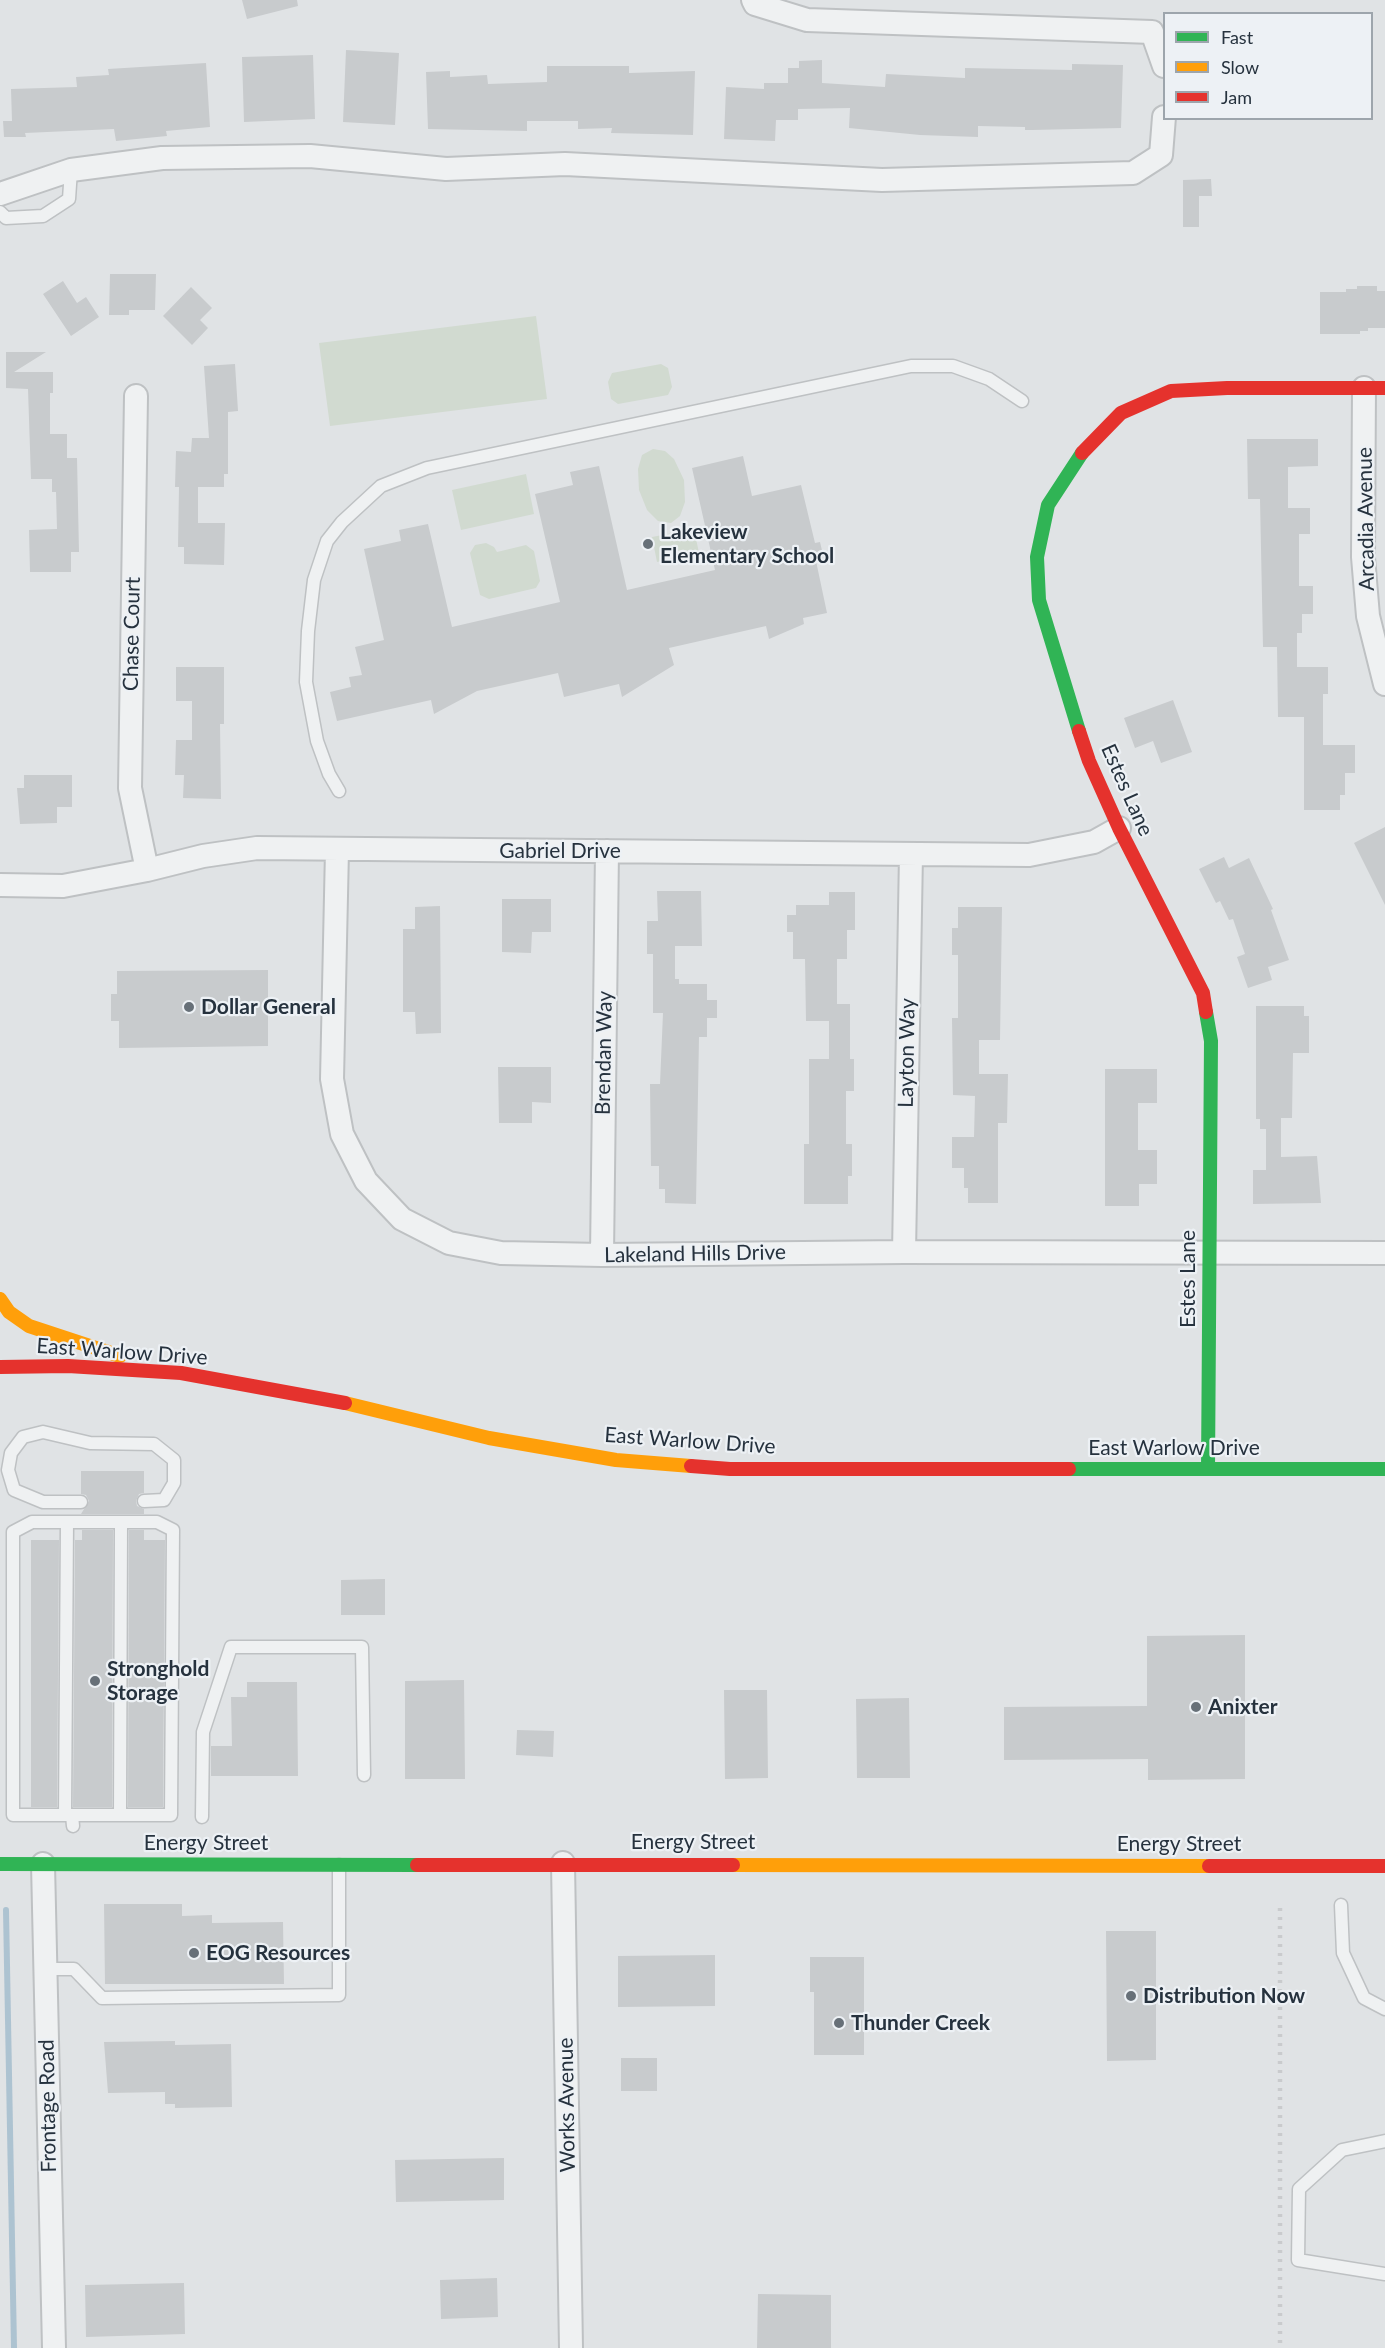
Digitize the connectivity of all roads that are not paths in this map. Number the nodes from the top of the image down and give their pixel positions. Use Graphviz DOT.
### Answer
graph roads {
  1 [pos="753,0"];
  2 [pos="1163,63"];
  3 [pos="1164,120"];
  4 [pos="71,170"];
  5 [pos="0,194"];
  6 [pos="0,212"];
  7 [pos="1375,388"];
  8 [pos="136,396"];
  9 [pos="1022,401"];
  10 [pos="1385,684"];
  11 [pos="339,791"];
  12 [pos="1119,828"];
  13 [pos="337,850"];
  14 [pos="607,851"];
  15 [pos="911,854"];
  16 [pos="147,870"];
  17 [pos="0,885"];
  18 [pos="904,1252"];
  19 [pos="1209,1253"];
  20 [pos="1385,1253"];
  21 [pos="602,1255"];
  22 [pos="0,1299"];
  23 [pos="0,1367"];
  24 [pos="181,1374"];
  25 [pos="1208,1469"];
  26 [pos="1385,1469"];
  27 [pos="144,1501"];
  28 [pos="81,1502"];
  29 [pos="67,1522"];
  30 [pos="121,1522"];
  31 [pos="364,1775"];
  32 [pos="120,1815"];
  33 [pos="202,1817"];
  34 [pos="70,1818"];
  35 [pos="339,1863"];
  36 [pos="563,1863"];
  37 [pos="0,1864"];
  38 [pos="43,1864"];
  39 [pos="1385,1866"];
  40 [pos="1341,1905"];
  41 [pos="45,1969"];
  42 [pos="1385,2009"];
  43 [pos="1385,2140"];
  44 [pos="1385,2274"];
  45 [pos="54,2348"];
  46 [pos="571,2348"];
  1 -- 2 [label="street"];
  3 -- 4 [label="street"];
  4 -- 5 [label="street"];
  4 -- 6 [label="lane"];
  7 -- 10 [label="street, Arcadia Avenue"];
  7 -- 12 [label="street, Estes Lane"];
  8 -- 16 [label="street, Chase Court"];
  9 -- 11 [label="lane"];
  12 -- 15 [label="street, Gabriel Drive"];
  12 -- 19 [label="street, Estes Lane"];
  13 -- 14 [label="street, Gabriel Drive"];
  13 -- 16 [label="street, Gabriel Drive"];
  13 -- 21 [label="street, Lakeland Hills Drive"];
  14 -- 15 [label="street, Gabriel Drive"];
  14 -- 21 [label="street, Brendan Way"];
  15 -- 18 [label="street, Layton Way"];
  16 -- 17 [label="street, Gabriel Drive"];
  18 -- 19 [label="street, Lakeland Hills Drive"];
  18 -- 21 [label="street, Lakeland Hills Drive"];
  19 -- 20 [label="street, Lakeland Hills Drive"];
  19 -- 25 [label="street, Estes Lane"];
  22 -- 24 [label="street"];
  23 -- 24 [label="street, East Warlow Drive"];
  24 -- 25 [label="street, East Warlow Drive"];
  25 -- 26 [label="street, East Warlow Drive"];
  27 -- 28 [label="lane"];
  29 -- 30 [label="lane"];
  29 -- 34 [label="lane"];
  29 -- 34 [label="lane"];
  30 -- 32 [label="lane"];
  30 -- 32 [label="lane"];
  31 -- 33 [label="lane"];
  32 -- 34 [label="lane"];
  35 -- 36 [label="street, Energy Street"];
  35 -- 38 [label="street, Energy Street"];
  35 -- 41 [label="lane"];
  36 -- 39 [label="street, Energy Street"];
  36 -- 46 [label="street, Works Avenue"];
  37 -- 38 [label="street, Energy Street"];
  38 -- 41 [label="street, Frontage Road"];
  40 -- 42 [label="lane"];
  41 -- 45 [label="street, Frontage Road"];
  43 -- 44 [label="lane"];
}
